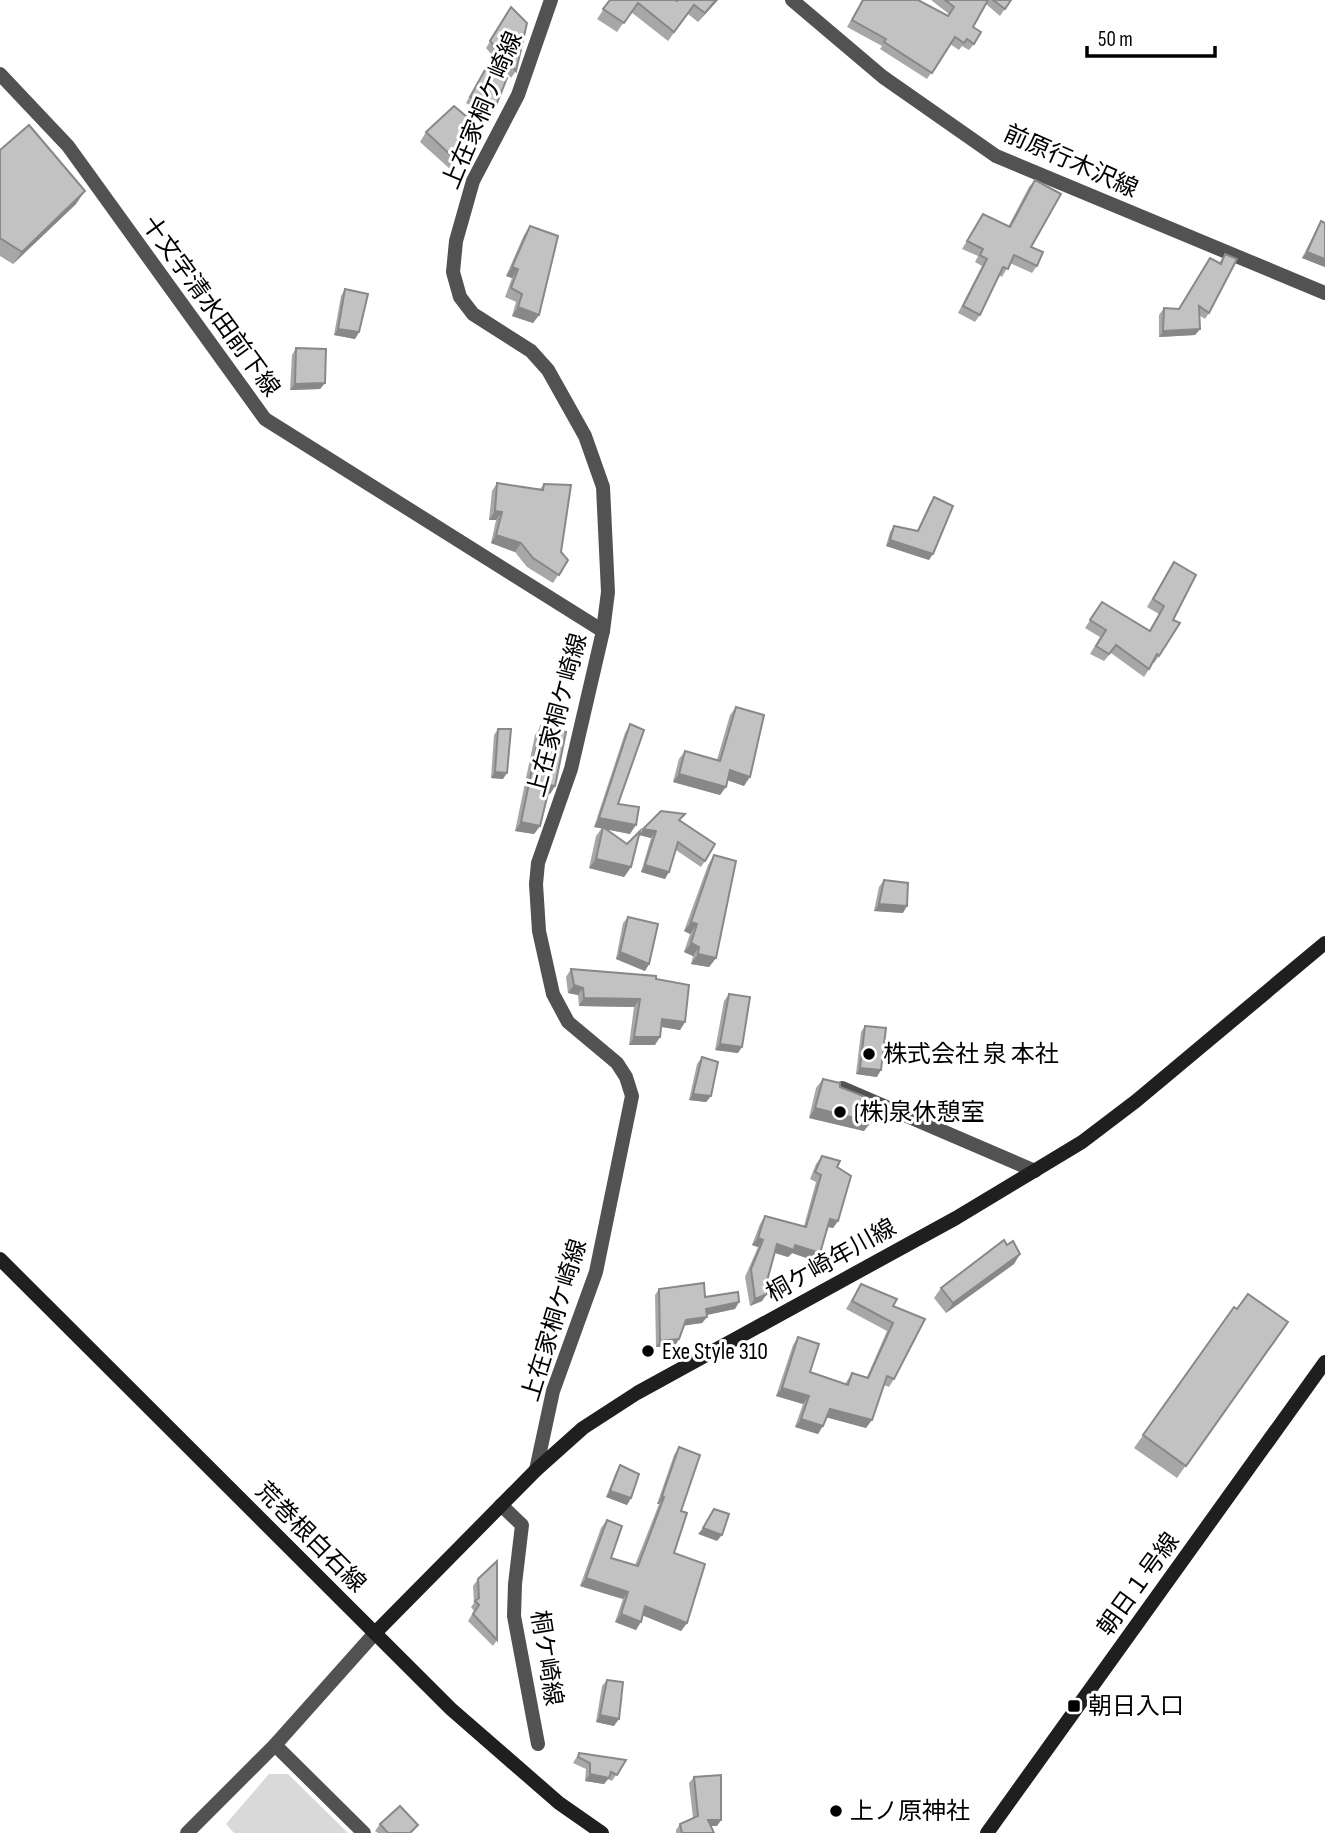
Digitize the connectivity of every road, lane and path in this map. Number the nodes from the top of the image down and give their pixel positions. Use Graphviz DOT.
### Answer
graph roads {
  1 [pos="551,0"];
  2 [pos="792,0"];
  3 [pos="0,74"];
  4 [pos="1325,293"];
  5 [pos="603,631"];
  6 [pos="1325,943"];
  7 [pos="842,1088"];
  8 [pos="1035,1171"];
  9 [pos="0,1259"];
  10 [pos="1325,1362"];
  11 [pos="536,1470"];
  12 [pos="501,1505"];
  13 [pos="375,1633"];
  14 [pos="538,1744"];
  15 [pos="275,1745"];
  16 [pos="187,1833"];
  17 [pos="363,1833"];
  18 [pos="602,1833"];
  19 [pos="988,1833"];
  1 -- 5 [label="street, 上在家桐ケ崎線"];
  2 -- 4 [label="street, 前原行木沢線"];
  3 -- 5 [label="street, 十文字清水田前下線"];
  5 -- 11 [label="street, 上在家桐ケ崎線"];
  6 -- 8 [label="street, 桐ケ崎年川線"];
  7 -- 8 [label="street"];
  8 -- 11 [label="street, 桐ケ崎年川線"];
  9 -- 13 [label="street, 荒巻根白石線"];
  10 -- 19 [label="street, 朝日１号線"];
  11 -- 12 [label="street, 桐ケ崎年川線"];
  12 -- 13 [label="street, 桐ケ崎年川線"];
  12 -- 14 [label="street, 桐ケ崎線"];
  13 -- 15 [label="street"];
  13 -- 18 [label="street, 荒巻根白石線"];
  15 -- 16 [label="street"];
  15 -- 17 [label="street"];
}
